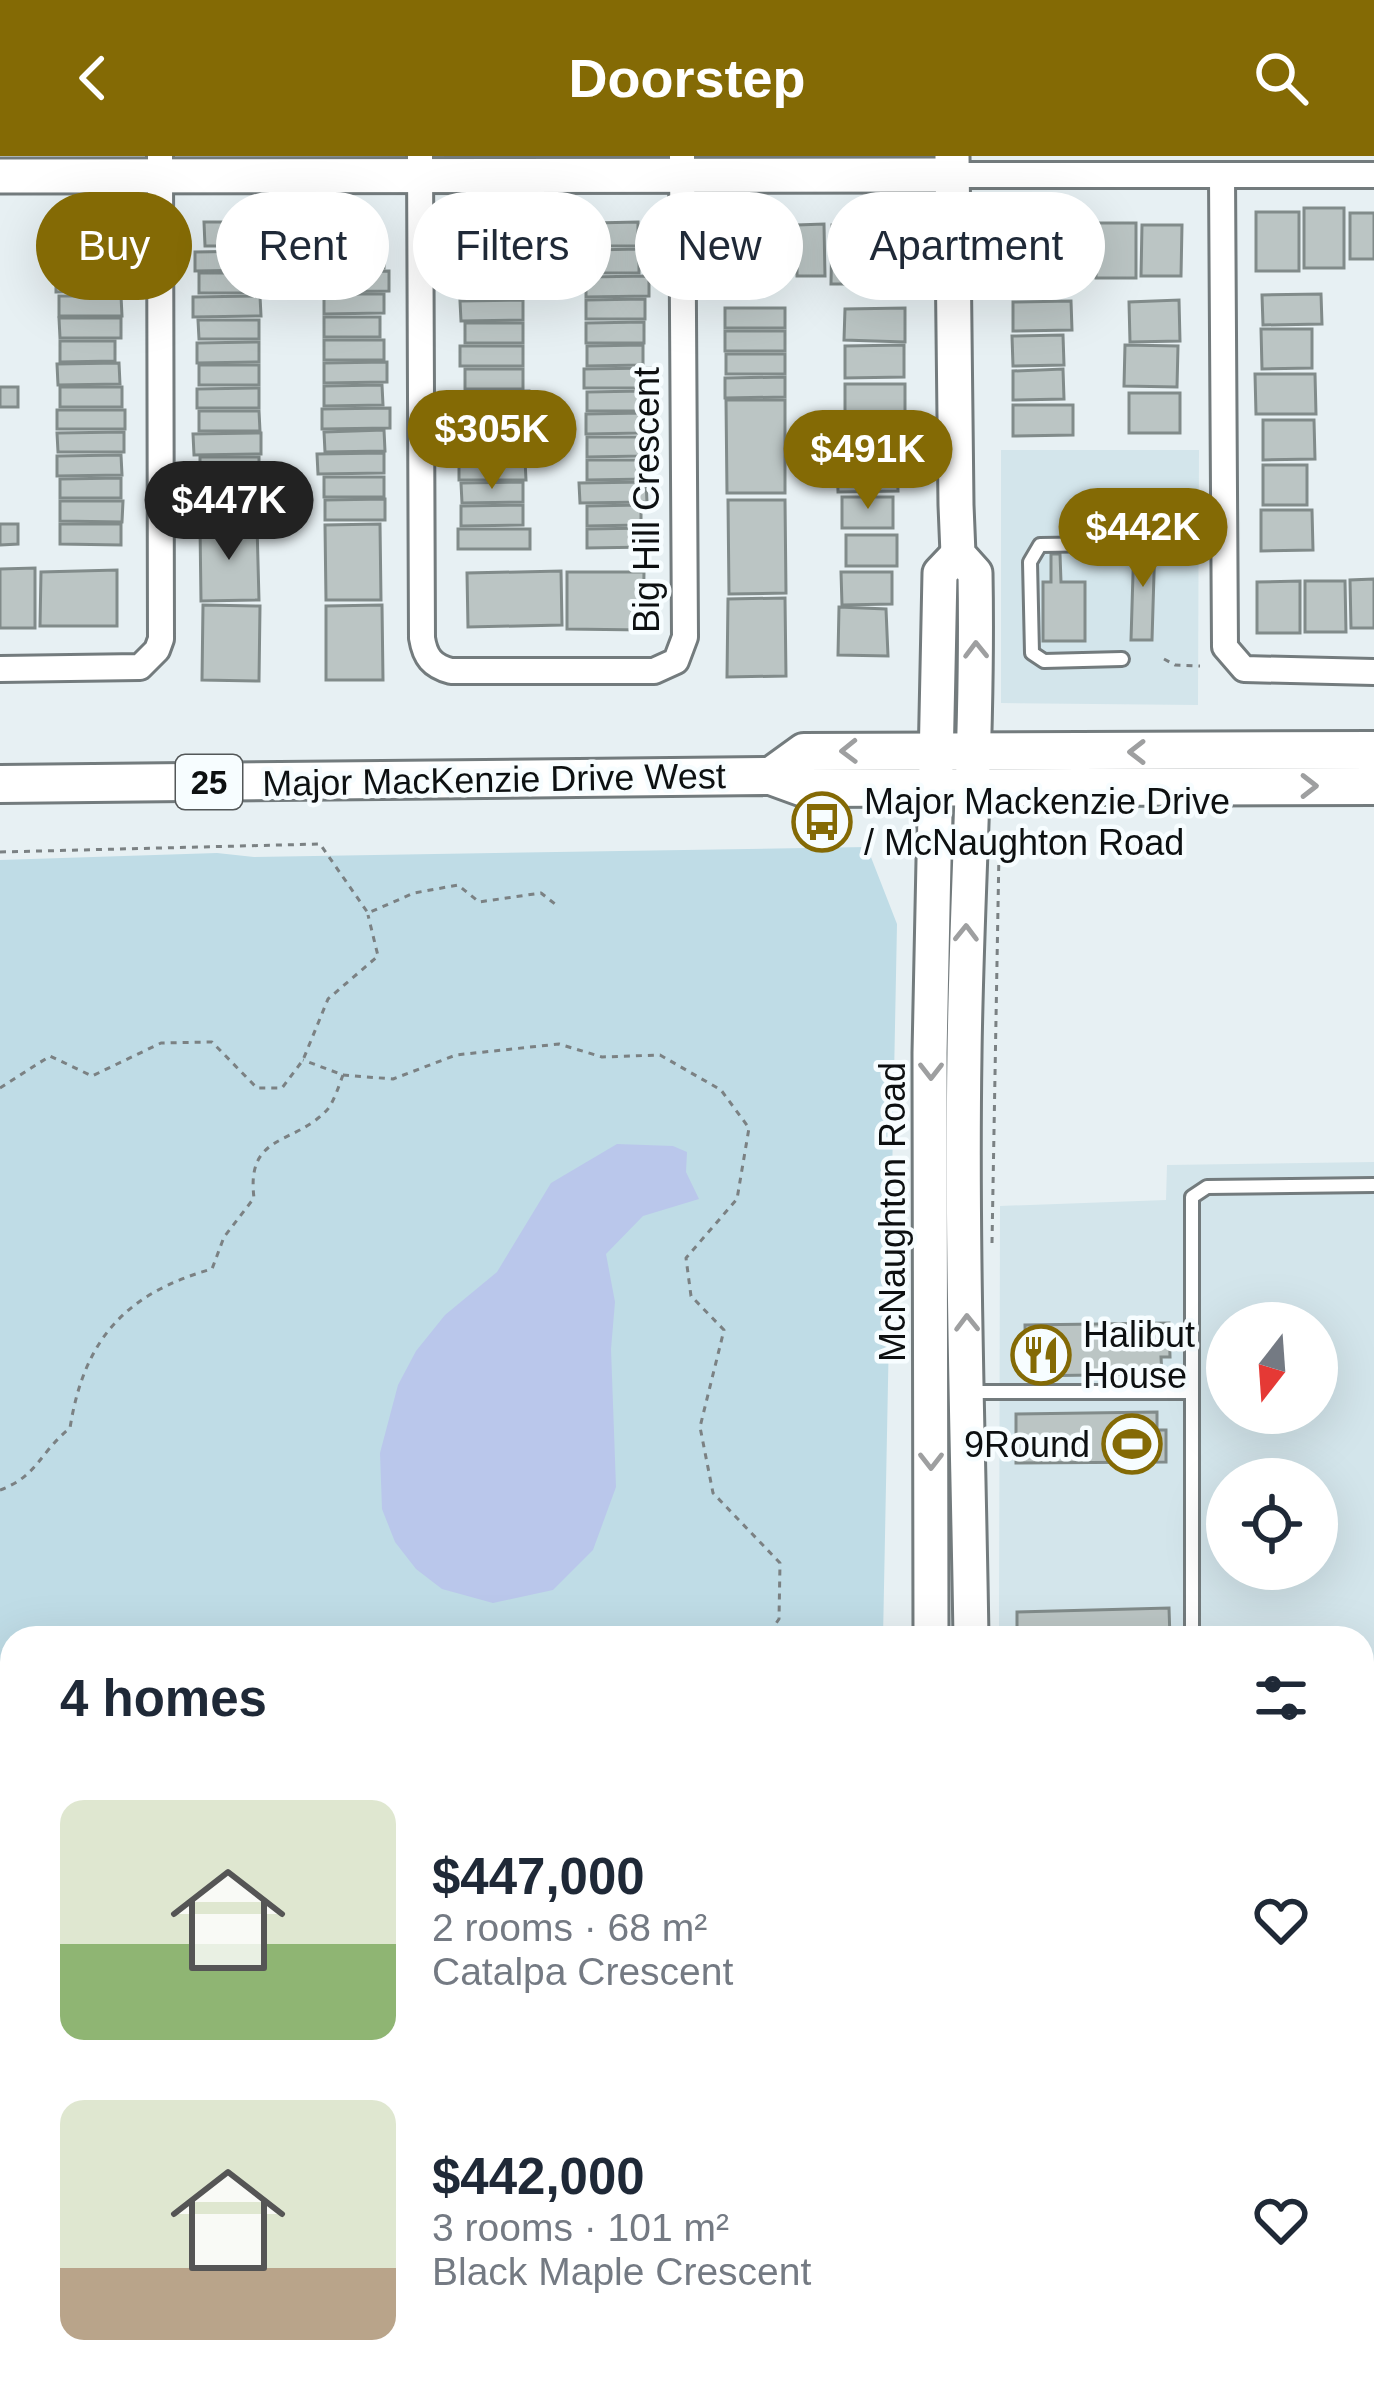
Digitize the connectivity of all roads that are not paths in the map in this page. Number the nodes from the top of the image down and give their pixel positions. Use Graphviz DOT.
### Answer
graph roads {
  1 [pos="420,165"];
  2 [pos="682,165"];
  3 [pos="160,166"];
  4 [pos="952,166"];
  5 [pos="1374,175"];
  6 [pos="0,176"];
  7 [pos="1222,177"];
  8 [pos="1107,544"];
  9 [pos="1122,659"];
  10 [pos="0,669"];
  11 [pos="1374,672"];
  12 [pos="1374,749"];
  13 [pos="953,769"];
  14 [pos="0,784"];
  15 [pos="1374,786"];
  16 [pos="1374,1185"];
  17 [pos="968,1392"];
  18 [pos="1191,1392"];
  19 [pos="931,1626"];
  20 [pos="971,1626"];
  21 [pos="1192,1626"];
  1 -- 2 [label="street"];
  1 -- 2 [label="street, Big Hill Crescent"];
  1 -- 3 [label="street"];
  2 -- 4 [label="street"];
  3 -- 6 [label="street"];
  3 -- 10 [label="street"];
  4 -- 7 [label="street"];
  4 -- 13 [label="street"];
  5 -- 7 [label="street"];
  7 -- 11 [label="street"];
  8 -- 9 [label="lane"];
  12 -- 13 [label="main road, Major MacKenzie Drive West / 25, one-way"];
  13 -- 14 [label="main road, Major MacKenzie Drive West / 25"];
  13 -- 15 [label="main road, Major MacKenzie Drive West / 25, one-way"];
  17 -- 13 [label="street, McNaughton Road, one-way"];
  13 -- 19 [label="street, McNaughton Road, one-way"];
  16 -- 18 [label="lane"];
  17 -- 18 [label="lane"];
  17 -- 20 [label="street, McNaughton Road"];
  18 -- 21 [label="lane"];
}
